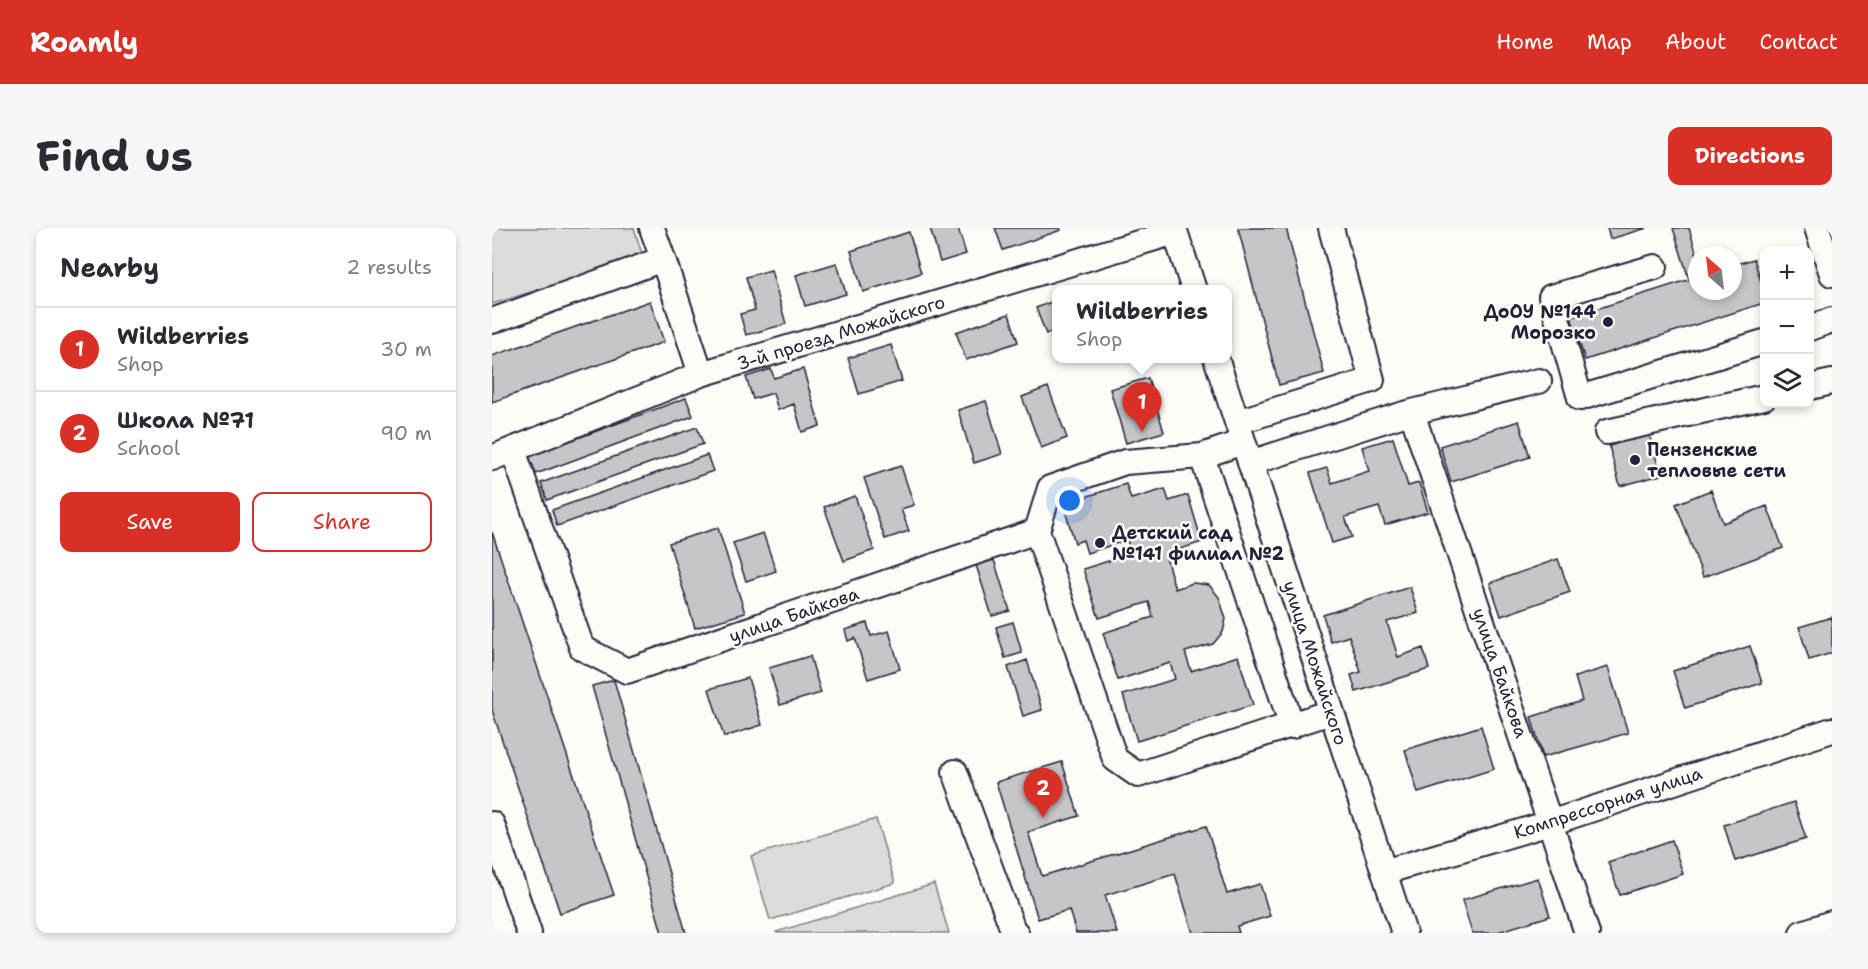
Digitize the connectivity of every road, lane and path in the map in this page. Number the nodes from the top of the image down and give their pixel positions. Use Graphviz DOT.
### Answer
graph roads {
  1 [pos="652,228"];
  2 [pos="1331,228"];
  3 [pos="1817,228"];
  4 [pos="1174,230"];
  5 [pos="663,260"];
  6 [pos="1655,267"];
  7 [pos="1832,274"];
  8 [pos="1192,285"];
  9 [pos="1832,320"];
  10 [pos="492,321"];
  11 [pos="1814,326"];
  12 [pos="1760,343"];
  13 [pos="1218,363"];
  14 [pos="702,375"];
  15 [pos="1539,381"];
  16 [pos="1832,382"];
  17 [pos="1814,386"];
  18 [pos="1760,398"];
  19 [pos="1412,412"];
  20 [pos="1607,432"];
  21 [pos="1244,442"];
  22 [pos="502,454"];
  23 [pos="1202,456"];
  24 [pos="1037,531"];
  25 [pos="1331,712"];
  26 [pos="1292,726"];
  27 [pos="1832,730"];
  28 [pos="955,772"];
  29 [pos="1550,823"];
  30 [pos="492,824"];
  31 [pos="1384,872"];
  32 [pos="1832,923"];
  33 [pos="529,933"];
  34 [pos="1016,933"];
  35 [pos="1404,933"];
  36 [pos="1587,933"];
  37 [pos="1802,933"];
  1 -- 5 [label="street"];
  2 -- 21 [label="street"];
  3 -- 7 [label="street"];
  4 -- 8 [label="street"];
  4 -- 14 [label="street, 3-й проезд Можайского"];
  5 -- 10 [label="street"];
  5 -- 14 [label="street"];
  6 -- 12 [label="street"];
  9 -- 11 [label="street"];
  13 -- 21 [label="street, улица Можайского"];
  14 -- 22 [label="street, 3-й проезд Можайского"];
  15 -- 19 [label="street"];
  16 -- 17 [label="street"];
  18 -- 20 [label="street"];
  19 -- 21 [label="street"];
  19 -- 29 [label="street, улица Байкова"];
  21 -- 23 [label="street"];
  21 -- 25 [label="street, улица Можайского"];
  22 -- 24 [label="street, улица Байкова"];
  23 -- 24 [label="street"];
  23 -- 26 [label="street"];
  24 -- 26 [label="street"];
  25 -- 26 [label="street"];
  25 -- 31 [label="street, улица Можайского"];
  27 -- 29 [label="street, Компрессорная улица"];
  28 -- 34 [label="street"];
  29 -- 31 [label="street, Компрессорная улица"];
  29 -- 36 [label="street, улица Байкова"];
  30 -- 33 [label="street"];
  31 -- 35 [label="street, улица Можайского"];
  32 -- 37 [label="street"];
}
